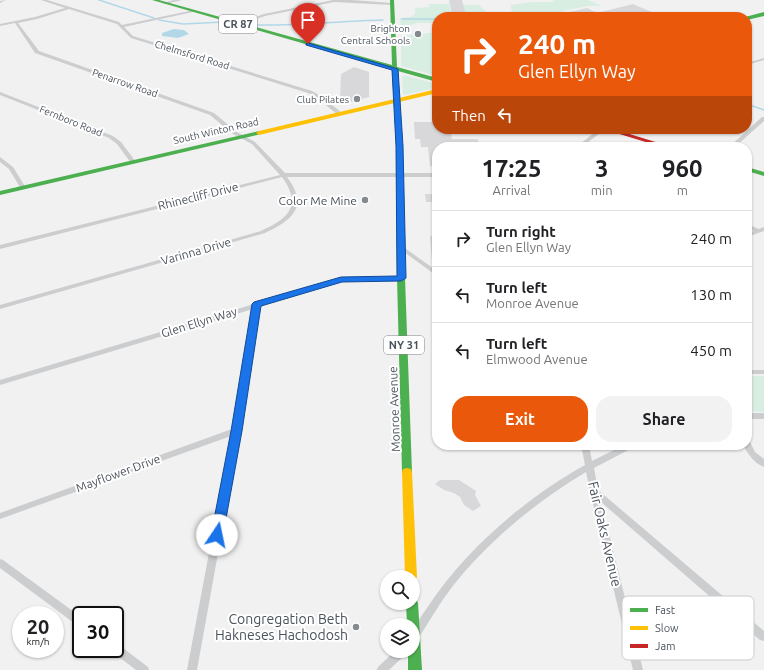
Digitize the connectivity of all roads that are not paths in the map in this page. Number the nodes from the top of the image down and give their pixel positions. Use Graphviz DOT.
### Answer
graph roads {
  1 [pos="4,0"];
  2 [pos="43,0"];
  3 [pos="154,0"];
  4 [pos="180,0"];
  5 [pos="0,2"];
  6 [pos="392,2"];
  7 [pos="165,3"];
  8 [pos="70,8"];
  9 [pos="193,11"];
  10 [pos="764,14"];
  11 [pos="752,17"];
  12 [pos="16,22"];
  13 [pos="238,24"];
  14 [pos="0,25"];
  15 [pos="122,26"];
  16 [pos="764,59"];
  17 [pos="752,63"];
  18 [pos="395,69"];
  19 [pos="432,79"];
  20 [pos="432,92"];
  21 [pos="0,93"];
  22 [pos="396,101"];
  23 [pos="340,114"];
  24 [pos="764,118"];
  25 [pos="752,129"];
  26 [pos="596,134"];
  27 [pos="624,134"];
  28 [pos="746,134"];
  29 [pos="242,136"];
  30 [pos="585,142"];
  31 [pos="652,142"];
  32 [pos="738,142"];
  33 [pos="0,159"];
  34 [pos="133,162"];
  35 [pos="752,170"];
  36 [pos="764,174"];
  37 [pos="285,175"];
  38 [pos="399,175"];
  39 [pos="432,175"];
  40 [pos="23,188"];
  41 [pos="0,193"];
  42 [pos="752,227"];
  43 [pos="762,230"];
  44 [pos="752,233"];
  45 [pos="0,247"];
  46 [pos="402,248"];
  47 [pos="432,270"];
  48 [pos="401,278"];
  49 [pos="257,304"];
  50 [pos="0,307"];
  51 [pos="752,372"];
  52 [pos="764,372"];
  53 [pos="0,383"];
  54 [pos="752,416"];
  55 [pos="764,416"];
  56 [pos="236,431"];
  57 [pos="585,450"];
  58 [pos="620,450"];
  59 [pos="750,450"];
  60 [pos="764,464"];
  61 [pos="589,465"];
  62 [pos="594,490"];
  63 [pos="0,516"];
  64 [pos="0,563"];
  65 [pos="411,570"];
  66 [pos="717,596"];
  67 [pos="622,605"];
  68 [pos="72,616"];
  69 [pos="420,627"];
  70 [pos="754,628"];
  71 [pos="764,637"];
  72 [pos="124,655"];
  73 [pos="395,658"];
  74 [pos="414,658"];
  75 [pos="636,660"];
  76 [pos="144,670"];
  77 [pos="192,670"];
  78 [pos="382,670"];
  79 [pos="415,670"];
  80 [pos="638,670"];
  1 -- 5 [label="street"];
  2 -- 8 [label="street, Chelmsford Road"];
  3 -- 7 [label="main road, CR 87"];
  4 -- 7 [label="street"];
  6 -- 13 [label="street"];
  6 -- 18 [label="main road, Monroe Avenue / NY 31"];
  7 -- 9 [label="main road, CR 87"];
  8 -- 12 [label="street"];
  8 -- 15 [label="street, Chelmsford Road"];
  9 -- 13 [label="main road, CR 87"];
  9 -- 15 [label="street"];
  10 -- 11 [label="main road"];
  12 -- 14 [label="street"];
  12 -- 29 [label="street, Penarrow Road"];
  13 -- 18 [label="main road, CR 87"];
  15 -- 23 [label="street, Chelmsford Road"];
  16 -- 17 [label="street"];
  18 -- 19 [label="main road, CR 87"];
  18 -- 22 [label="main road, Monroe Avenue / NY 31"];
  20 -- 22 [label="main road, South Winton Road"];
  21 -- 34 [label="street, Fernboro Road"];
  22 -- 23 [label="main road, South Winton Road"];
  22 -- 38 [label="main road, Monroe Avenue / NY 31"];
  23 -- 29 [label="main road, South Winton Road"];
  24 -- 25 [label="street"];
  26 -- 30 [label="street"];
  27 -- 31 [label="main road"];
  28 -- 32 [label="street"];
  29 -- 34 [label="main road, South Winton Road"];
  29 -- 37 [label="street, Varinna Drive"];
  33 -- 40 [label="street"];
  34 -- 40 [label="main road, South Winton Road"];
  35 -- 36 [label="main road"];
  37 -- 38 [label="street, Rhinecliff Drive"];
  37 -- 45 [label="street, Rhinecliff Drive"];
  37 -- 50 [label="street, Varinna Drive"];
  38 -- 39 [label="street, Rhinecliff Drive"];
  38 -- 46 [label="main road, Monroe Avenue / NY 31"];
  40 -- 41 [label="main road, South Winton Road"];
  42 -- 43 [label="street"];
  43 -- 44 [label="street"];
  46 -- 47 [label="street"];
  46 -- 48 [label="main road, Monroe Avenue / NY 31"];
  48 -- 49 [label="street, Glen Ellyn Way"];
  48 -- 65 [label="main road, Monroe Avenue / NY 31"];
  49 -- 53 [label="street, Glen Ellyn Way"];
  49 -- 56 [label="street"];
  51 -- 52 [label="street"];
  54 -- 55 [label="street"];
  56 -- 63 [label="street, Mayflower Drive"];
  56 -- 77 [label="street"];
  57 -- 61 [label="street, Fair Oaks Avenue"];
  58 -- 61 [label="street"];
  59 -- 60 [label="street"];
  61 -- 62 [label="street, Fair Oaks Avenue"];
  61 -- 69 [label="street"];
  62 -- 66 [label="street"];
  62 -- 67 [label="street, Fair Oaks Avenue"];
  64 -- 68 [label="street"];
  70 -- 71 [label="street"];
  72 -- 76 [label="street"];
  73 -- 78 [label="street"];
  74 -- 79 [label="main road"];
  75 -- 80 [label="street, Fair Oaks Avenue"];
}
